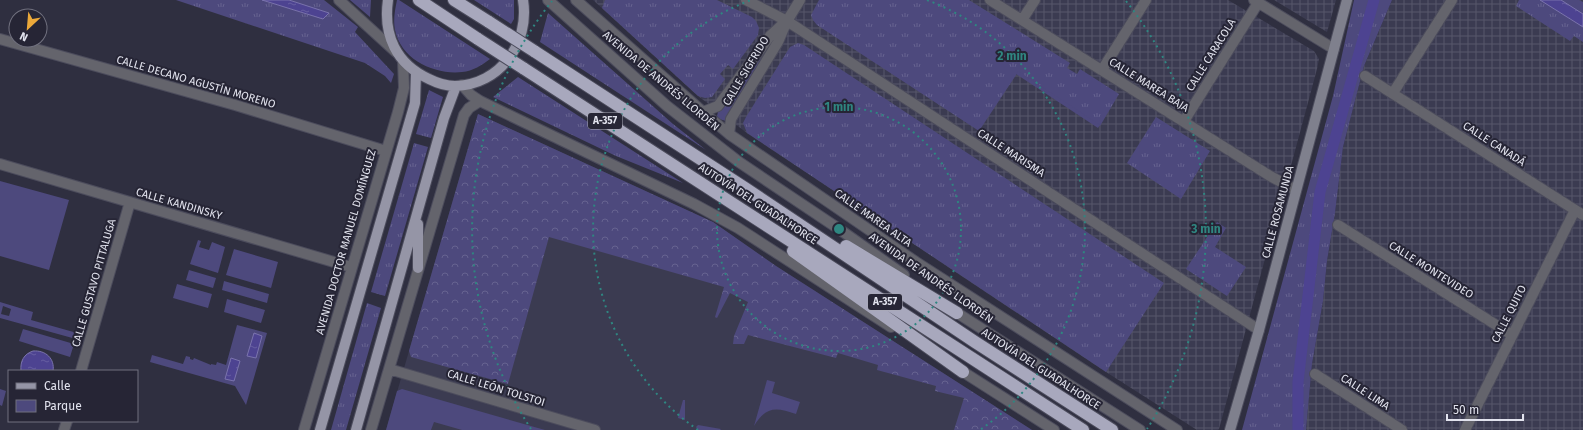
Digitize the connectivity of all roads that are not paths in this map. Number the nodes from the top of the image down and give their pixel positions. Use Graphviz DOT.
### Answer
graph roads {
  1 [pos="339,0"];
  2 [pos="388,0"];
  3 [pos="454,0"];
  4 [pos="523,0"];
  5 [pos="548,0"];
  6 [pos="576,0"];
  7 [pos="746,0"];
  8 [pos="800,0"];
  9 [pos="990,0"];
  10 [pos="1035,0"];
  11 [pos="1146,0"];
  12 [pos="1347,0"];
  13 [pos="1452,0"];
  14 [pos="422,2"];
  15 [pos="1256,2"];
  16 [pos="787,20"];
  17 [pos="1022,20"];
  18 [pos="0,39"];
  19 [pos="1334,49"];
  20 [pos="396,52"];
  21 [pos="403,60"];
  22 [pos="1102,70"];
  23 [pos="416,73"];
  24 [pos="1365,76"];
  25 [pos="459,86"];
  26 [pos="1393,93"];
  27 [pos="480,101"];
  28 [pos="703,112"];
  29 [pos="1184,120"];
  30 [pos="729,134"];
  31 [pos="386,151"];
  32 [pos="0,164"];
  33 [pos="687,174"];
  34 [pos="745,188"];
  35 [pos="1296,190"];
  36 [pos="130,202"];
  37 [pos="418,212"];
  38 [pos="1579,212"];
  39 [pos="1338,225"];
  40 [pos="352,267"];
  41 [pos="418,268"];
  42 [pos="957,313"];
  43 [pos="1259,330"];
  44 [pos="1512,334"];
  45 [pos="390,369"];
  46 [pos="80,370"];
  47 [pos="963,372"];
  48 [pos="1315,374"];
  49 [pos="304,430"];
  50 [pos="320,430"];
  51 [pos="356,430"];
  52 [pos="371,430"];
  53 [pos="595,430"];
  54 [pos="1054,430"];
  55 [pos="1084,430"];
  56 [pos="1112,430"];
  57 [pos="1140,430"];
  58 [pos="1177,430"];
  59 [pos="1230,430"];
  60 [pos="1402,430"];
  61 [pos="1465,430"];
  1 -- 20 [label="street"];
  2 -- 20 [label="main road"];
  3 -- 34 [label="highway, AUTOVÍA DEL GUADALHORCE / A-357, bridge"];
  4 -- 25 [label="main road"];
  5 -- 42 [label="street, AVENIDA DE ANDRÉS LLORDÉN"];
  6 -- 28 [label="street, CALLE MAREA ALTA"];
  7 -- 16 [label="street, CALLE MARISMA"];
  8 -- 16 [label="street, CALLE SIGFRIDO"];
  9 -- 17 [label="street, CALLE MAREA BAJA"];
  10 -- 17 [label="street"];
  11 -- 22 [label="street"];
  12 -- 19 [label="main road, CALLE ROSAMUNDA"];
  13 -- 26 [label="street"];
  14 -- 33 [label="highway, AUTOVÍA DEL GUADALHORCE / A-357, bridge"];
  15 -- 19 [label="street"];
  15 -- 29 [label="street, CALLE CARACOLA"];
  16 -- 28 [label="street, CALLE SIGFRIDO"];
  16 -- 30 [label="street, CALLE SIGFRIDO"];
  16 -- 43 [label="street, CALLE MARISMA"];
  17 -- 22 [label="street, CALLE MAREA BAJA"];
  18 -- 31 [label="street, CALLE DECANO AGUSTÍN MORENO"];
  19 -- 35 [label="main road, CALLE ROSAMUNDA"];
  20 -- 21 [label="main road"];
  21 -- 23 [label="main road"];
  21 -- 31 [label="street, AVENIDA DOCTOR MANUEL DOMÍNGUEZ"];
  22 -- 29 [label="street, CALLE MAREA BAJA"];
  23 -- 25 [label="main road"];
  23 -- 50 [label="main road"];
  24 -- 26 [label="street, CALLE CANADÁ"];
  25 -- 27 [label="street"];
  25 -- 37 [label="main road"];
  26 -- 38 [label="street, CALLE CANADÁ"];
  27 -- 41 [label="street"];
  27 -- 47 [label="street"];
  28 -- 30 [label="street, CALLE MAREA ALTA"];
  29 -- 35 [label="street, CALLE MAREA BAJA"];
  30 -- 58 [label="street, CALLE MAREA ALTA"];
  31 -- 40 [label="street, AVENIDA DOCTOR MANUEL DOMÍNGUEZ"];
  32 -- 36 [label="street, CALLE KANDINSKY"];
  33 -- 47 [label="highway"];
  33 -- 55 [label="highway, AUTOVÍA DEL GUADALHORCE / A-357"];
  34 -- 42 [label="highway"];
  34 -- 56 [label="highway, AUTOVÍA DEL GUADALHORCE / A-357"];
  35 -- 43 [label="main road, CALLE ROSAMUNDA"];
  36 -- 40 [label="street, CALLE KANDINSKY"];
  36 -- 46 [label="street, CALLE GUSTAVO PITTALUGA"];
  37 -- 41 [label="main road"];
  37 -- 51 [label="main road"];
  38 -- 44 [label="street, CALLE QUITO"];
  39 -- 44 [label="street, CALLE MONTEVIDEO"];
  40 -- 49 [label="street, AVENIDA DOCTOR MANUEL DOMÍNGUEZ"];
  41 -- 45 [label="street"];
  42 -- 57 [label="street, AVENIDA DE ANDRÉS LLORDÉN"];
  43 -- 59 [label="main road, CALLE ROSAMUNDA"];
  44 -- 61 [label="street, CALLE QUITO"];
  45 -- 52 [label="street"];
  45 -- 53 [label="street, CALLE LEÓN TOLSTOI"];
  47 -- 54 [label="street"];
  48 -- 60 [label="street, CALLE LIMA"];
}
